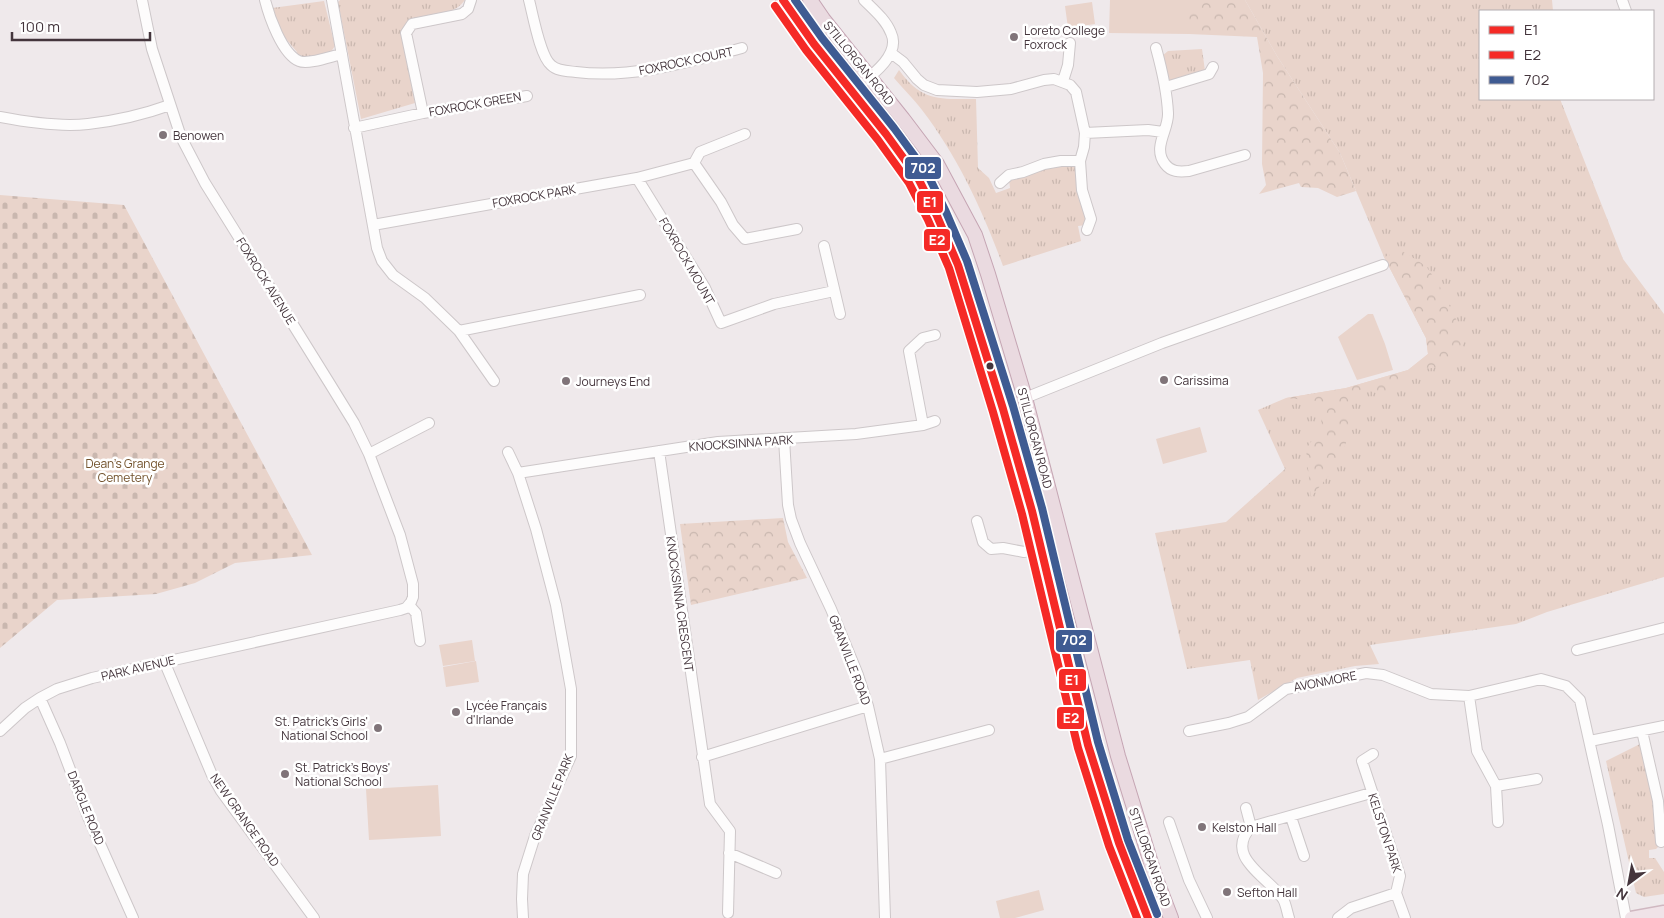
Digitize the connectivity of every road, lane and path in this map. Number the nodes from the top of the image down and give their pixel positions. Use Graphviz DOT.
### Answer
graph roads {
  1 [pos="142,0"];
  2 [pos="265,0"];
  3 [pos="332,0"];
  4 [pos="471,0"];
  5 [pos="529,0"];
  6 [pos="783,0"];
  7 [pos="810,0"];
  8 [pos="864,0"];
  9 [pos="1070,43"];
  10 [pos="742,48"];
  11 [pos="1156,48"];
  12 [pos="891,53"];
  13 [pos="342,54"];
  14 [pos="1213,67"];
  15 [pos="869,77"];
  16 [pos="1063,81"];
  17 [pos="1166,87"];
  18 [pos="851,92"];
  19 [pos="527,96"];
  20 [pos="170,104"];
  21 [pos="423,113"];
  22 [pos="0,117"];
  23 [pos="354,128"];
  24 [pos="1163,132"];
  25 [pos="1086,133"];
  26 [pos="745,134"];
  27 [pos="1246,155"];
  28 [pos="1080,161"];
  29 [pos="694,163"];
  30 [pos="636,178"];
  31 [pos="1000,183"];
  32 [pos="373,225"];
  33 [pos="797,229"];
  34 [pos="1087,230"];
  35 [pos="824,246"];
  36 [pos="1383,265"];
  37 [pos="834,291"];
  38 [pos="640,295"];
  39 [pos="840,314"];
  40 [pos="459,331"];
  41 [pos="935,335"];
  42 [pos="494,381"];
  43 [pos="1025,398"];
  44 [pos="935,421"];
  45 [pos="429,423"];
  46 [pos="923,425"];
  47 [pos="784,439"];
  48 [pos="659,451"];
  49 [pos="508,452"];
  50 [pos="369,454"];
  51 [pos="518,473"];
  52 [pos="977,521"];
  53 [pos="1042,548"];
  54 [pos="409,605"];
  55 [pos="1664,628"];
  56 [pos="420,641"];
  57 [pos="1577,650"];
  58 [pos="164,661"];
  59 [pos="1469,696"];
  60 [pos="40,698"];
  61 [pos="868,706"];
  62 [pos="1664,726"];
  63 [pos="989,730"];
  64 [pos="0,731"];
  65 [pos="1189,731"];
  66 [pos="1642,731"];
  67 [pos="1590,742"];
  68 [pos="1373,754"];
  69 [pos="702,757"];
  70 [pos="880,760"];
  71 [pos="1537,779"];
  72 [pos="1496,786"];
  73 [pos="1371,793"];
  74 [pos="1246,808"];
  75 [pos="1291,817"];
  76 [pos="1169,822"];
  77 [pos="1498,822"];
  78 [pos="1251,827"];
  79 [pos="1661,842"];
  80 [pos="729,853"];
  81 [pos="1304,856"];
  82 [pos="776,873"];
  83 [pos="1396,893"];
  84 [pos="1664,912"];
  85 [pos="728,913"];
  86 [pos="133,918"];
  87 [pos="314,918"];
  88 [pos="523,918"];
  89 [pos="885,918"];
  90 [pos="1148,918"];
  91 [pos="1171,918"];
  92 [pos="1207,918"];
  93 [pos="1289,918"];
  94 [pos="1338,918"];
  95 [pos="1405,918"];
  96 [pos="1626,918"];
  97 [pos="1630,918"];
  1 -- 20 [label="street, FOXROCK AVENUE"];
  2 -- 13 [label="street"];
  3 -- 13 [label="street"];
  4 -- 21 [label="street, FOXROCK GREEN"];
  5 -- 10 [label="street, FOXROCK COURT"];
  6 -- 18 [label="highway, STILLORGAN ROAD"];
  7 -- 15 [label="highway, STILLORGAN ROAD"];
  8 -- 12 [label="street"];
  9 -- 16 [label="street"];
  11 -- 17 [label="street"];
  12 -- 15 [label="street"];
  12 -- 16 [label="street"];
  13 -- 23 [label="street"];
  14 -- 17 [label="street"];
  15 -- 18 [label="street"];
  15 -- 43 [label="highway, STILLORGAN ROAD"];
  16 -- 25 [label="street"];
  17 -- 24 [label="street"];
  18 -- 53 [label="highway, STILLORGAN ROAD"];
  19 -- 21 [label="street, FOXROCK GREEN"];
  20 -- 22 [label="street"];
  20 -- 50 [label="street, FOXROCK AVENUE"];
  21 -- 23 [label="street, FOXROCK GREEN"];
  23 -- 32 [label="street"];
  24 -- 25 [label="street"];
  24 -- 27 [label="street"];
  25 -- 28 [label="street"];
  26 -- 29 [label="street, FOXROCK PARK"];
  28 -- 31 [label="street"];
  28 -- 34 [label="street"];
  29 -- 30 [label="street, FOXROCK PARK"];
  29 -- 33 [label="street"];
  30 -- 32 [label="street, FOXROCK PARK"];
  30 -- 37 [label="street, FOXROCK MOUNT"];
  32 -- 40 [label="street"];
  35 -- 37 [label="street"];
  36 -- 43 [label="street"];
  37 -- 39 [label="street"];
  38 -- 40 [label="street"];
  40 -- 42 [label="street"];
  41 -- 46 [label="street"];
  43 -- 91 [label="highway, STILLORGAN ROAD"];
  44 -- 46 [label="street, KNOCKSINNA PARK"];
  45 -- 50 [label="street"];
  46 -- 47 [label="street, KNOCKSINNA PARK"];
  47 -- 48 [label="street, KNOCKSINNA PARK"];
  47 -- 61 [label="street, GRANVILLE ROAD"];
  48 -- 51 [label="street, KNOCKSINNA PARK"];
  48 -- 69 [label="street, KNOCKSINNA CRESCENT"];
  49 -- 51 [label="street, GRANVILLE PARK"];
  50 -- 54 [label="street, FOXROCK AVENUE"];
  51 -- 88 [label="street, GRANVILLE PARK"];
  52 -- 53 [label="street"];
  53 -- 90 [label="highway, STILLORGAN ROAD"];
  54 -- 56 [label="street"];
  54 -- 58 [label="street, PARK AVENUE"];
  55 -- 57 [label="street"];
  58 -- 60 [label="street, PARK AVENUE"];
  58 -- 87 [label="street, NEW GRANGE ROAD"];
  59 -- 65 [label="street, AVONMORE"];
  59 -- 67 [label="street, AVONMORE"];
  59 -- 72 [label="street"];
  60 -- 64 [label="street, PARK AVENUE"];
  60 -- 86 [label="street, DARGLE ROAD"];
  61 -- 69 [label="street"];
  61 -- 70 [label="street, GRANVILLE ROAD"];
  62 -- 66 [label="street"];
  63 -- 70 [label="street"];
  66 -- 67 [label="street"];
  66 -- 79 [label="street"];
  67 -- 96 [label="street, AVONMORE"];
  68 -- 73 [label="street, KELSTON PARK"];
  69 -- 80 [label="street, KNOCKSINNA CRESCENT"];
  70 -- 89 [label="street, GRANVILLE ROAD"];
  71 -- 72 [label="street"];
  72 -- 77 [label="street"];
  73 -- 75 [label="street"];
  73 -- 83 [label="street, KELSTON PARK"];
  74 -- 78 [label="street"];
  75 -- 78 [label="street"];
  75 -- 81 [label="street"];
  76 -- 92 [label="street"];
  78 -- 93 [label="street"];
  80 -- 82 [label="street"];
  80 -- 85 [label="street"];
  83 -- 94 [label="street"];
  83 -- 95 [label="street, KELSTON PARK"];
  84 -- 97 [label="main road"];
}
